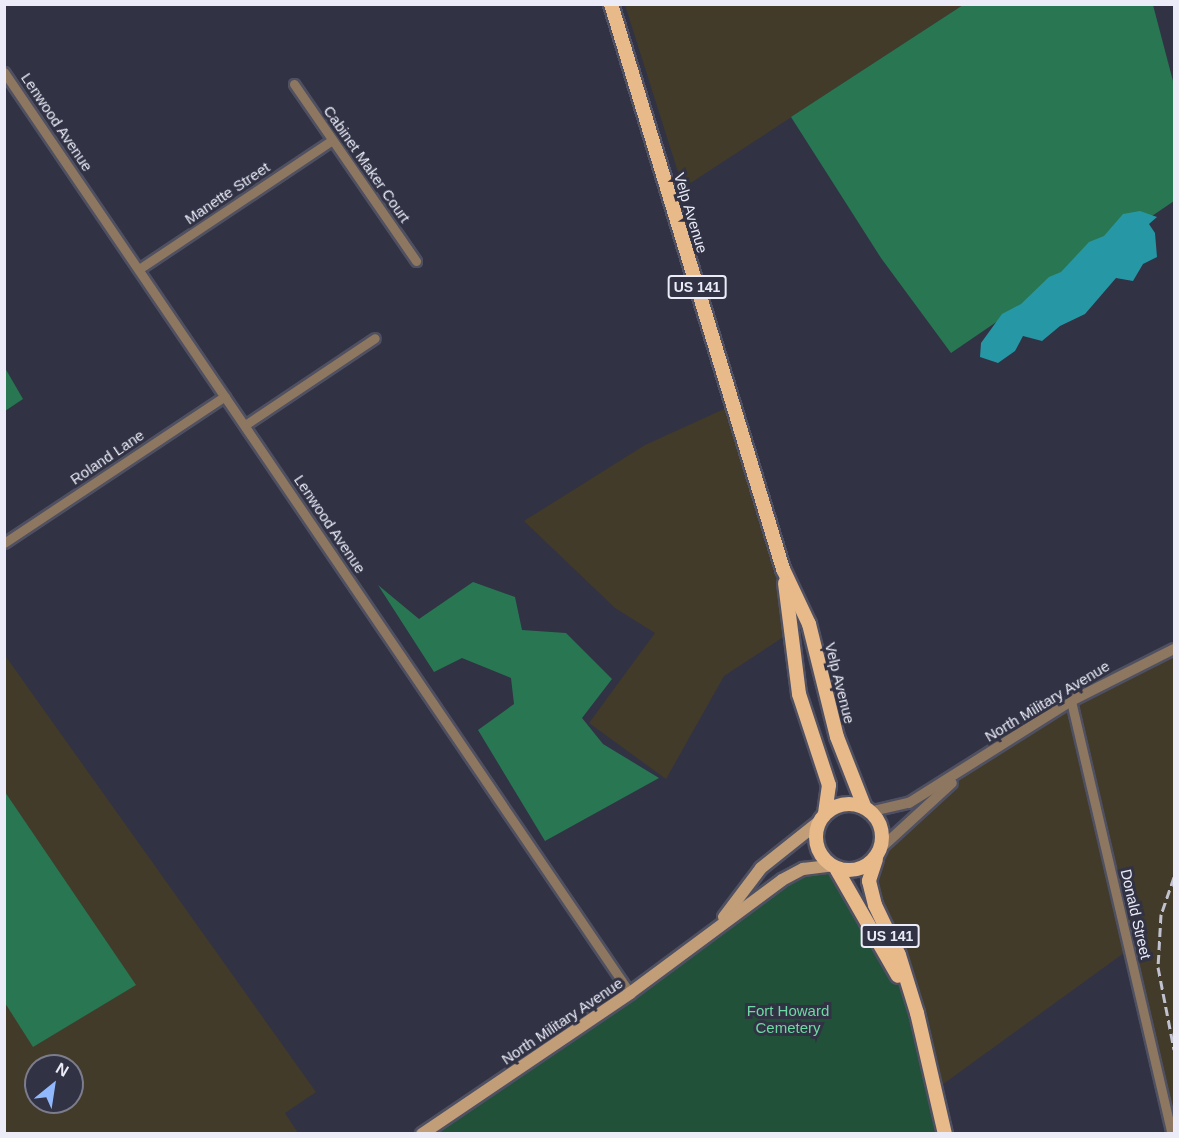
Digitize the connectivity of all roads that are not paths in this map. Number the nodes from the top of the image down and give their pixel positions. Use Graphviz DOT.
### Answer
graph roads {
  1 [pos="611,4"];
  2 [pos="4,72"];
  3 [pos="294,84"];
  4 [pos="331,141"];
  5 [pos="416,261"];
  6 [pos="139,269"];
  7 [pos="375,338"];
  8 [pos="225,396"];
  9 [pos="245,425"];
  10 [pos="4,543"];
  11 [pos="783,568"];
  12 [pos="1174,649"];
  13 [pos="1071,701"];
  14 [pos="970,767"];
  15 [pos="869,809"];
  16 [pos="822,817"];
  17 [pos="878,853"];
  18 [pos="833,868"];
  19 [pos="717,928"];
  20 [pos="630,993"];
  21 [pos="917,1013"];
  22 [pos="422,1134"];
  23 [pos="945,1134"];
  24 [pos="1172,1134"];
  1 -- 11 [label="main road, Velp Avenue / US 141"];
  2 -- 6 [label="street, Lenwood Avenue"];
  3 -- 4 [label="street, Cabinet Maker Court"];
  4 -- 5 [label="street, Cabinet Maker Court"];
  4 -- 6 [label="street, Manette Street"];
  6 -- 8 [label="street, Lenwood Avenue"];
  7 -- 9 [label="street"];
  8 -- 9 [label="street, Lenwood Avenue"];
  8 -- 10 [label="street, Roland Lane"];
  9 -- 20 [label="street, Lenwood Avenue"];
  11 -- 15 [label="main road, Velp Avenue / US 141"];
  11 -- 16 [label="main road, Velp Avenue / US 141"];
  12 -- 13 [label="street, North Military Avenue"];
  13 -- 14 [label="street, North Military Avenue"];
  13 -- 24 [label="street, Donald Street"];
  14 -- 15 [label="street, North Military Avenue"];
  14 -- 17 [label="street, North Military Avenue"];
  15 -- 16 [label="main road"];
  15 -- 17 [label="main road"];
  16 -- 18 [label="main road"];
  16 -- 19 [label="main road, North Military Avenue"];
  17 -- 18 [label="main road"];
  17 -- 21 [label="main road, US 141"];
  18 -- 19 [label="main road, North Military Avenue"];
  18 -- 21 [label="main road, US 141"];
  19 -- 20 [label="main road, North Military Avenue"];
  20 -- 22 [label="main road, North Military Avenue"];
  21 -- 23 [label="main road, US 141"];
}
